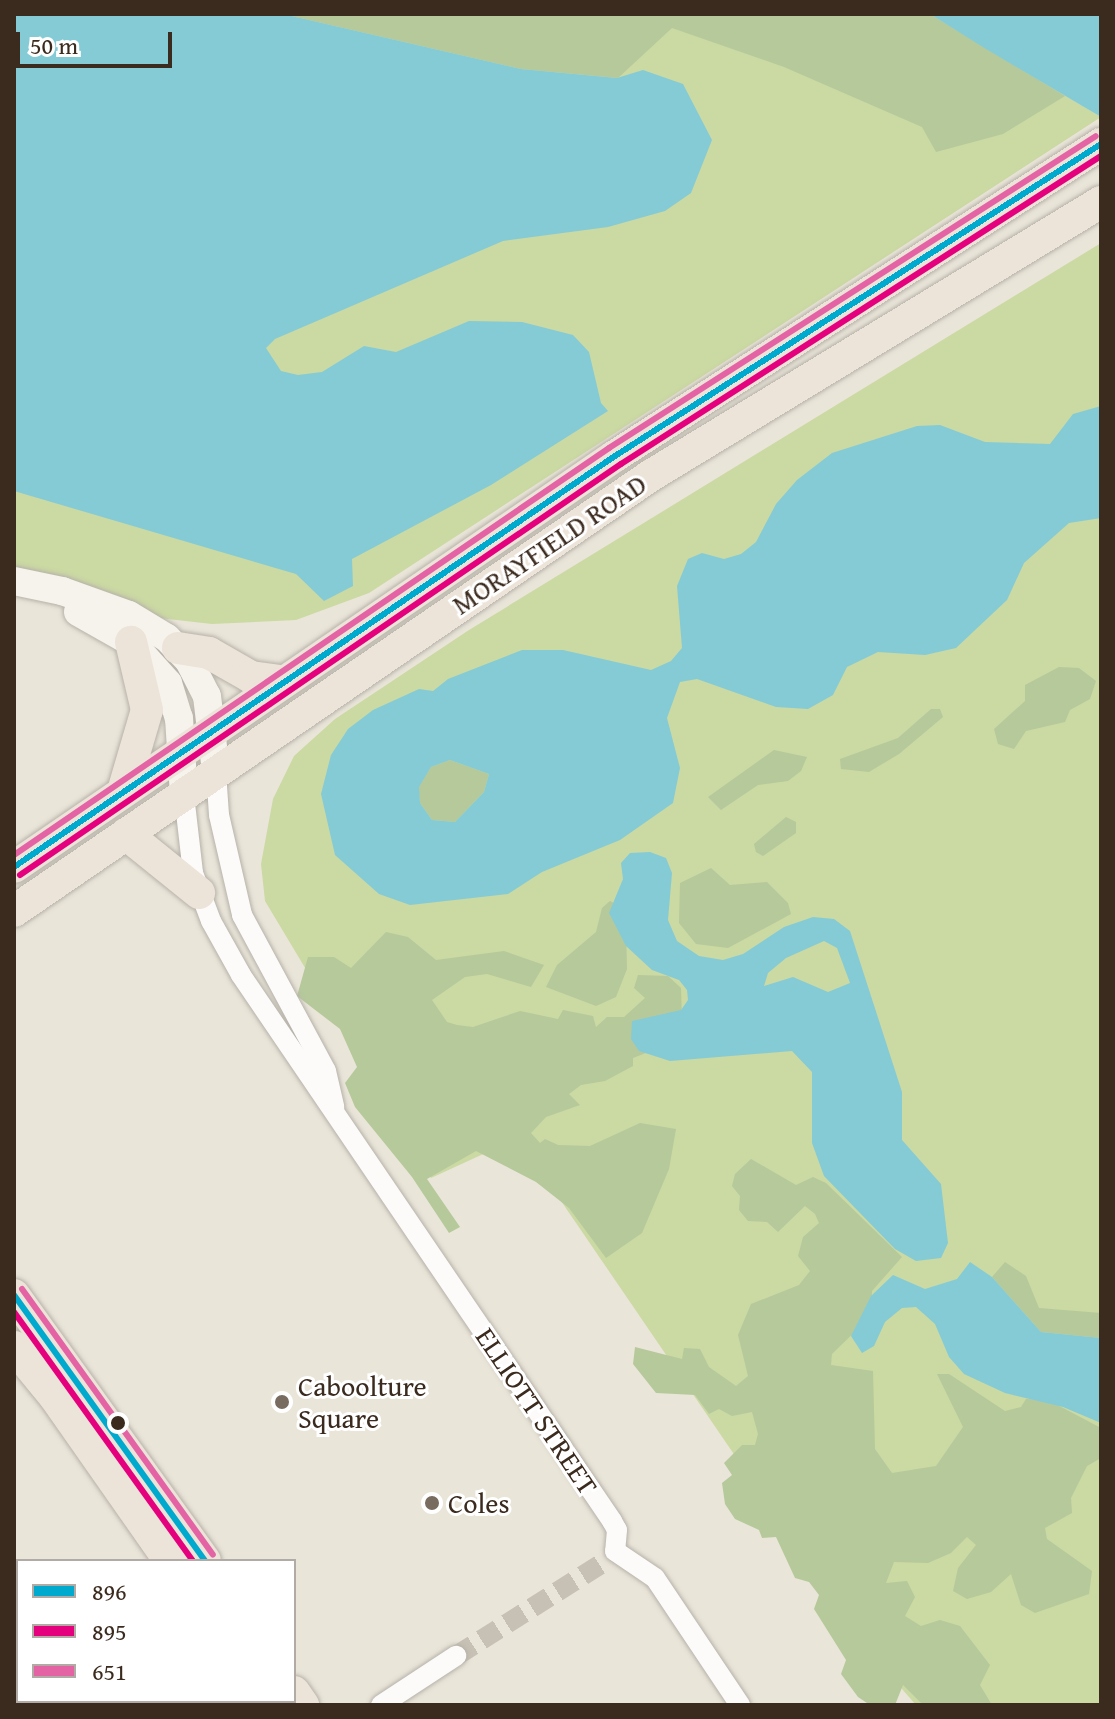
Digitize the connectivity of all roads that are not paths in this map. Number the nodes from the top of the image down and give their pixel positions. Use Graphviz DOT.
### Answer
graph roads {
  1 [pos="1101,144"];
  2 [pos="1101,202"];
  3 [pos="25,585"];
  4 [pos="131,642"];
  5 [pos="178,648"];
  6 [pos="281,681"];
  7 [pos="213,728"];
  8 [pos="182,749"];
  9 [pos="216,772"];
  10 [pos="124,788"];
  11 [pos="184,795"];
  12 [pos="126,834"];
  13 [pos="14,867"];
  14 [pos="199,893"];
  15 [pos="14,911"];
  16 [pos="334,1107"];
  17 [pos="14,1295"];
  18 [pos="14,1347"];
  19 [pos="169,1559"];
  20 [pos="204,1559"];
  21 [pos="456,1656"];
  22 [pos="381,1705"];
  23 [pos="740,1705"];
  1 -- 6 [label="main road, MORAYFIELD ROAD"];
  2 -- 9 [label="main road, MORAYFIELD ROAD"];
  3 -- 4 [label="street"];
  3 -- 5 [label="street"];
  4 -- 8 [label="street"];
  4 -- 10 [label="main road"];
  5 -- 6 [label="main road"];
  5 -- 7 [label="street"];
  6 -- 7 [label="main road, MORAYFIELD ROAD"];
  7 -- 8 [label="main road, MORAYFIELD ROAD"];
  7 -- 9 [label="street"];
  8 -- 10 [label="main road, MORAYFIELD ROAD"];
  8 -- 11 [label="street"];
  9 -- 11 [label="main road, MORAYFIELD ROAD"];
  9 -- 16 [label="street, ELLIOTT STREET"];
  10 -- 13 [label="main road, MORAYFIELD ROAD"];
  11 -- 12 [label="main road, MORAYFIELD ROAD"];
  11 -- 14 [label="street, ELLIOTT STREET"];
  12 -- 14 [label="main road"];
  12 -- 15 [label="main road, MORAYFIELD ROAD"];
  14 -- 16 [label="street, ELLIOTT STREET"];
  16 -- 23 [label="street, ELLIOTT STREET"];
  17 -- 20 [label="main road"];
  18 -- 19 [label="main road"];
  21 -- 22 [label="street"];
}
